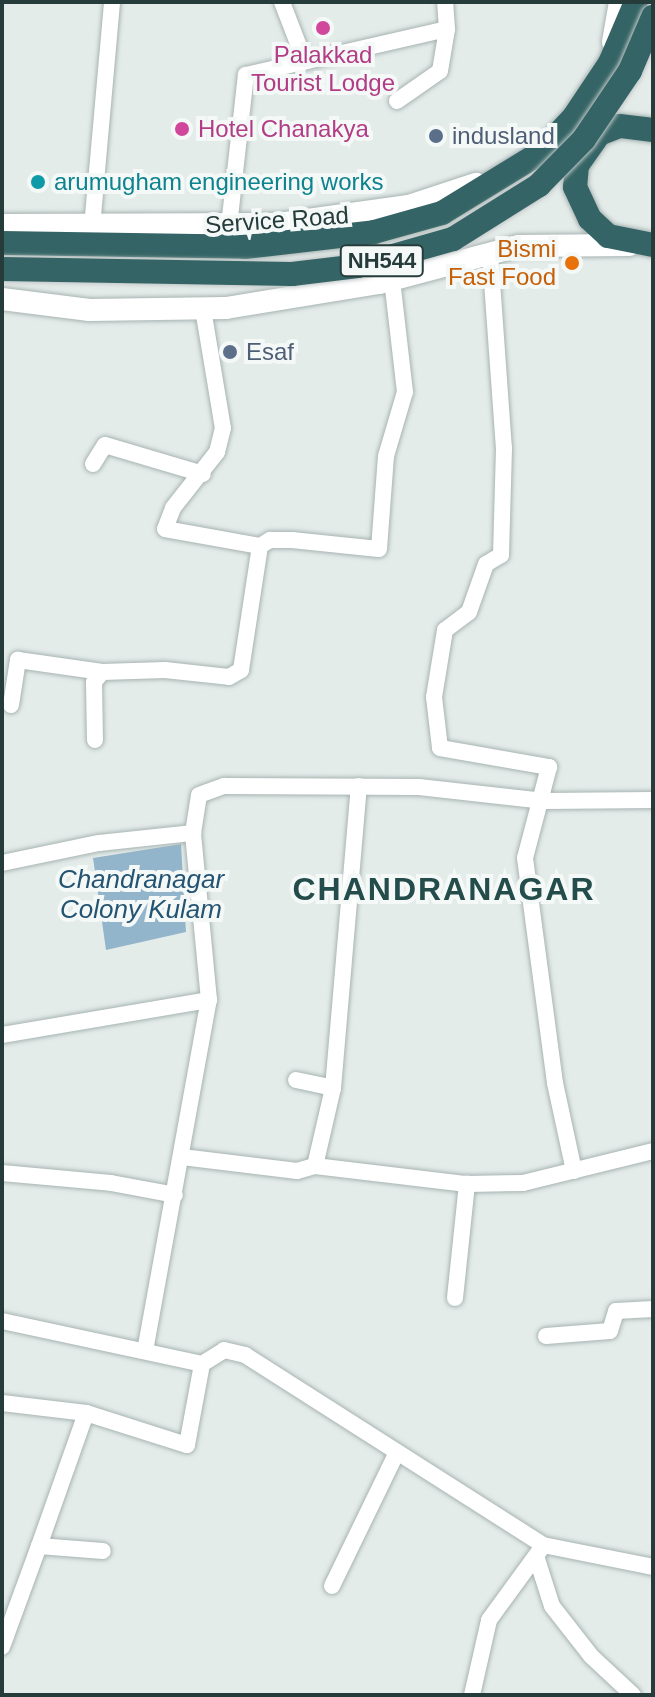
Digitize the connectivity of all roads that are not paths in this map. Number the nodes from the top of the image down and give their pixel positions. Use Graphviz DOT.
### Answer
graph roads {
  1 [pos="112,2"];
  2 [pos="282,2"];
  3 [pos="445,2"];
  4 [pos="620,2"];
  5 [pos="636,2"];
  6 [pos="653,17"];
  7 [pos="447,29"];
  8 [pos="305,62"];
  9 [pos="610,63"];
  10 [pos="397,101"];
  11 [pos="574,117"];
  12 [pos="653,130"];
  13 [pos="589,144"];
  14 [pos="540,153"];
  15 [pos="2,225"];
  16 [pos="229,226"];
  17 [pos="92,227"];
  18 [pos="2,243"];
  19 [pos="647,243"];
  20 [pos="490,254"];
  21 [pos="2,269"];
  22 [pos="392,280"];
  23 [pos="2,299"];
  24 [pos="203,309"];
  25 [pos="93,464"];
  26 [pos="203,474"];
  27 [pos="260,546"];
  28 [pos="102,672"];
  29 [pos="11,705"];
  30 [pos="95,740"];
  31 [pos="359,786"];
  32 [pos="653,800"];
  33 [pos="544,801"];
  34 [pos="193,833"];
  35 [pos="2,863"];
  36 [pos="209,1000"];
  37 [pos="2,1035"];
  38 [pos="296,1080"];
  39 [pos="333,1088"];
  40 [pos="653,1151"];
  41 [pos="182,1157"];
  42 [pos="315,1166"];
  43 [pos="574,1171"];
  44 [pos="2,1173"];
  45 [pos="467,1184"];
  46 [pos="175,1195"];
  47 [pos="455,1298"];
  48 [pos="653,1309"];
  49 [pos="2,1321"];
  50 [pos="546,1336"];
  51 [pos="145,1351"];
  52 [pos="202,1364"];
  53 [pos="2,1403"];
  54 [pos="86,1413"];
  55 [pos="396,1454"];
  56 [pos="39,1546"];
  57 [pos="103,1551"];
  58 [pos="539,1551"];
  59 [pos="653,1567"];
  60 [pos="332,1586"];
  61 [pos="2,1647"];
  62 [pos="472,1695"];
  63 [pos="633,1695"];
  1 -- 17 [label="street"];
  2 -- 8 [label="street"];
  3 -- 7 [label="street"];
  4 -- 9 [label="street"];
  5 -- 9 [label="highway, NH544"];
  6 -- 21 [label="highway, NH544, bridge"];
  7 -- 8 [label="street"];
  7 -- 10 [label="street"];
  8 -- 16 [label="street"];
  9 -- 11 [label="highway, NH544"];
  11 -- 13 [label="highway"];
  11 -- 14 [label="highway, NH544"];
  12 -- 13 [label="highway"];
  13 -- 19 [label="highway"];
  14 -- 16 [label="street, Service Road"];
  14 -- 18 [label="highway, NH544"];
  15 -- 17 [label="street, Service Road"];
  16 -- 17 [label="street, Service Road"];
  19 -- 20 [label="street"];
  20 -- 22 [label="street"];
  20 -- 33 [label="street"];
  22 -- 24 [label="street"];
  22 -- 27 [label="street"];
  23 -- 24 [label="street"];
  24 -- 26 [label="street"];
  25 -- 26 [label="street"];
  26 -- 27 [label="street"];
  27 -- 28 [label="street"];
  28 -- 29 [label="street"];
  28 -- 30 [label="street"];
  31 -- 33 [label="street"];
  31 -- 34 [label="street"];
  31 -- 39 [label="street"];
  32 -- 33 [label="street"];
  33 -- 43 [label="street"];
  34 -- 35 [label="street"];
  34 -- 36 [label="street"];
  36 -- 37 [label="street"];
  36 -- 41 [label="street"];
  38 -- 39 [label="street"];
  39 -- 42 [label="street"];
  40 -- 43 [label="street"];
  41 -- 42 [label="street"];
  41 -- 46 [label="street"];
  42 -- 45 [label="street"];
  43 -- 45 [label="street"];
  44 -- 46 [label="street"];
  45 -- 47 [label="street"];
  46 -- 51 [label="street"];
  48 -- 50 [label="street"];
  49 -- 51 [label="street"];
  51 -- 52 [label="street"];
  52 -- 54 [label="street"];
  52 -- 55 [label="street"];
  53 -- 54 [label="street"];
  54 -- 56 [label="street"];
  55 -- 58 [label="street"];
  55 -- 60 [label="street"];
  56 -- 57 [label="street"];
  56 -- 61 [label="street"];
  58 -- 59 [label="street"];
  58 -- 62 [label="street"];
  58 -- 63 [label="street"];
}
